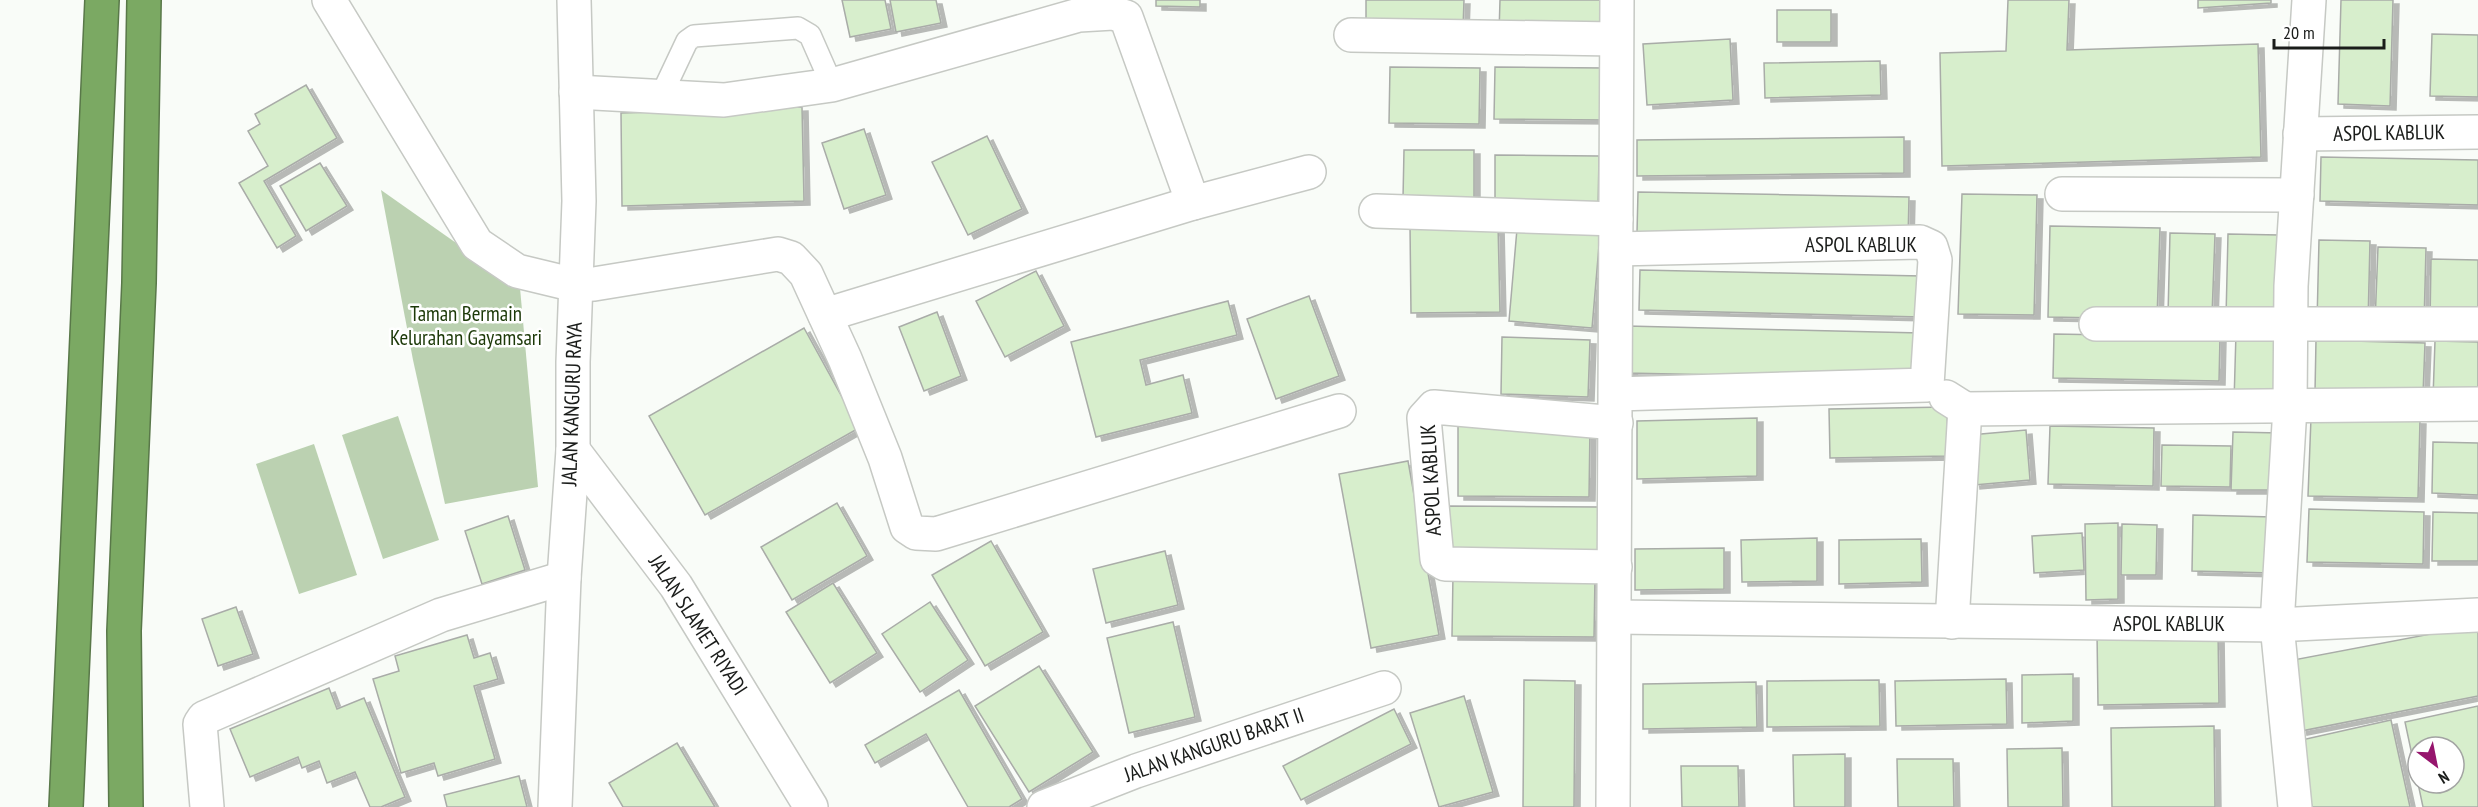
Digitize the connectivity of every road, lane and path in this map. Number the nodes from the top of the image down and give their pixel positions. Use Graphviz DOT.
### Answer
graph roads {
  1 [pos="102,0"];
  2 [pos="144,0"];
  3 [pos="329,0"];
  4 [pos="574,0"];
  5 [pos="1617,0"];
  6 [pos="2309,0"];
  7 [pos="1351,34"];
  8 [pos="1615,39"];
  9 [pos="832,85"];
  10 [pos="576,92"];
  11 [pos="661,96"];
  12 [pos="2478,132"];
  13 [pos="2300,134"];
  14 [pos="1309,172"];
  15 [pos="2062,194"];
  16 [pos="2297,195"];
  17 [pos="1193,203"];
  18 [pos="1376,211"];
  19 [pos="1616,234"];
  20 [pos="575,285"];
  21 [pos="825,315"];
  22 [pos="2096,324"];
  23 [pos="2478,324"];
  24 [pos="2290,325"];
  25 [pos="1927,385"];
  26 [pos="2478,404"];
  27 [pos="2290,407"];
  28 [pos="1616,408"];
  29 [pos="1965,409"];
  30 [pos="1339,411"];
  31 [pos="573,450"];
  32 [pos="1615,567"];
  33 [pos="564,578"];
  34 [pos="2478,615"];
  35 [pos="1615,617"];
  36 [pos="1952,622"];
  37 [pos="2277,625"];
  38 [pos="1384,688"];
  39 [pos="66,807"];
  40 [pos="126,807"];
  41 [pos="207,807"];
  42 [pos="555,807"];
  43 [pos="811,807"];
  44 [pos="1044,807"];
  45 [pos="1613,807"];
  46 [pos="2295,807"];
  1 -- 39 [label="highway"];
  2 -- 40 [label="highway"];
  3 -- 20 [label="street"];
  4 -- 10 [label="street, JALAN KANGURU RAYA"];
  5 -- 8 [label="street"];
  6 -- 13 [label="street, ASPOL KABLUK"];
  7 -- 8 [label="street"];
  8 -- 19 [label="street"];
  9 -- 11 [label="street"];
  9 -- 11 [label="lane"];
  9 -- 17 [label="street"];
  10 -- 11 [label="street"];
  10 -- 20 [label="street, JALAN KANGURU RAYA"];
  12 -- 13 [label="street, ASPOL KABLUK"];
  13 -- 16 [label="street, ASPOL KABLUK"];
  14 -- 17 [label="street"];
  15 -- 16 [label="street"];
  16 -- 24 [label="street, ASPOL KABLUK"];
  17 -- 21 [label="street"];
  18 -- 19 [label="street, ASPOL KABLUK"];
  19 -- 25 [label="street, ASPOL KABLUK"];
  19 -- 28 [label="street"];
  20 -- 21 [label="street"];
  20 -- 31 [label="street, JALAN KANGURU RAYA"];
  21 -- 30 [label="street"];
  22 -- 24 [label="street"];
  23 -- 24 [label="street"];
  24 -- 27 [label="street, ASPOL KABLUK"];
  25 -- 28 [label="street, ASPOL KABLUK"];
  25 -- 29 [label="street"];
  26 -- 27 [label="street"];
  27 -- 29 [label="street"];
  27 -- 37 [label="street, ASPOL KABLUK"];
  28 -- 32 [label="street"];
  28 -- 32 [label="street, ASPOL KABLUK"];
  29 -- 36 [label="street"];
  31 -- 33 [label="street, JALAN KANGURU RAYA"];
  31 -- 43 [label="street, JALAN SLAMET RIYADI"];
  32 -- 35 [label="street"];
  33 -- 41 [label="street"];
  33 -- 42 [label="street, JALAN KANGURU RAYA"];
  34 -- 37 [label="street, ASPOL KABLUK"];
  35 -- 36 [label="street, ASPOL KABLUK"];
  35 -- 45 [label="street"];
  36 -- 37 [label="street, ASPOL KABLUK"];
  37 -- 46 [label="street, ASPOL KABLUK"];
  38 -- 44 [label="street, JALAN KANGURU BARAT II"];
}
